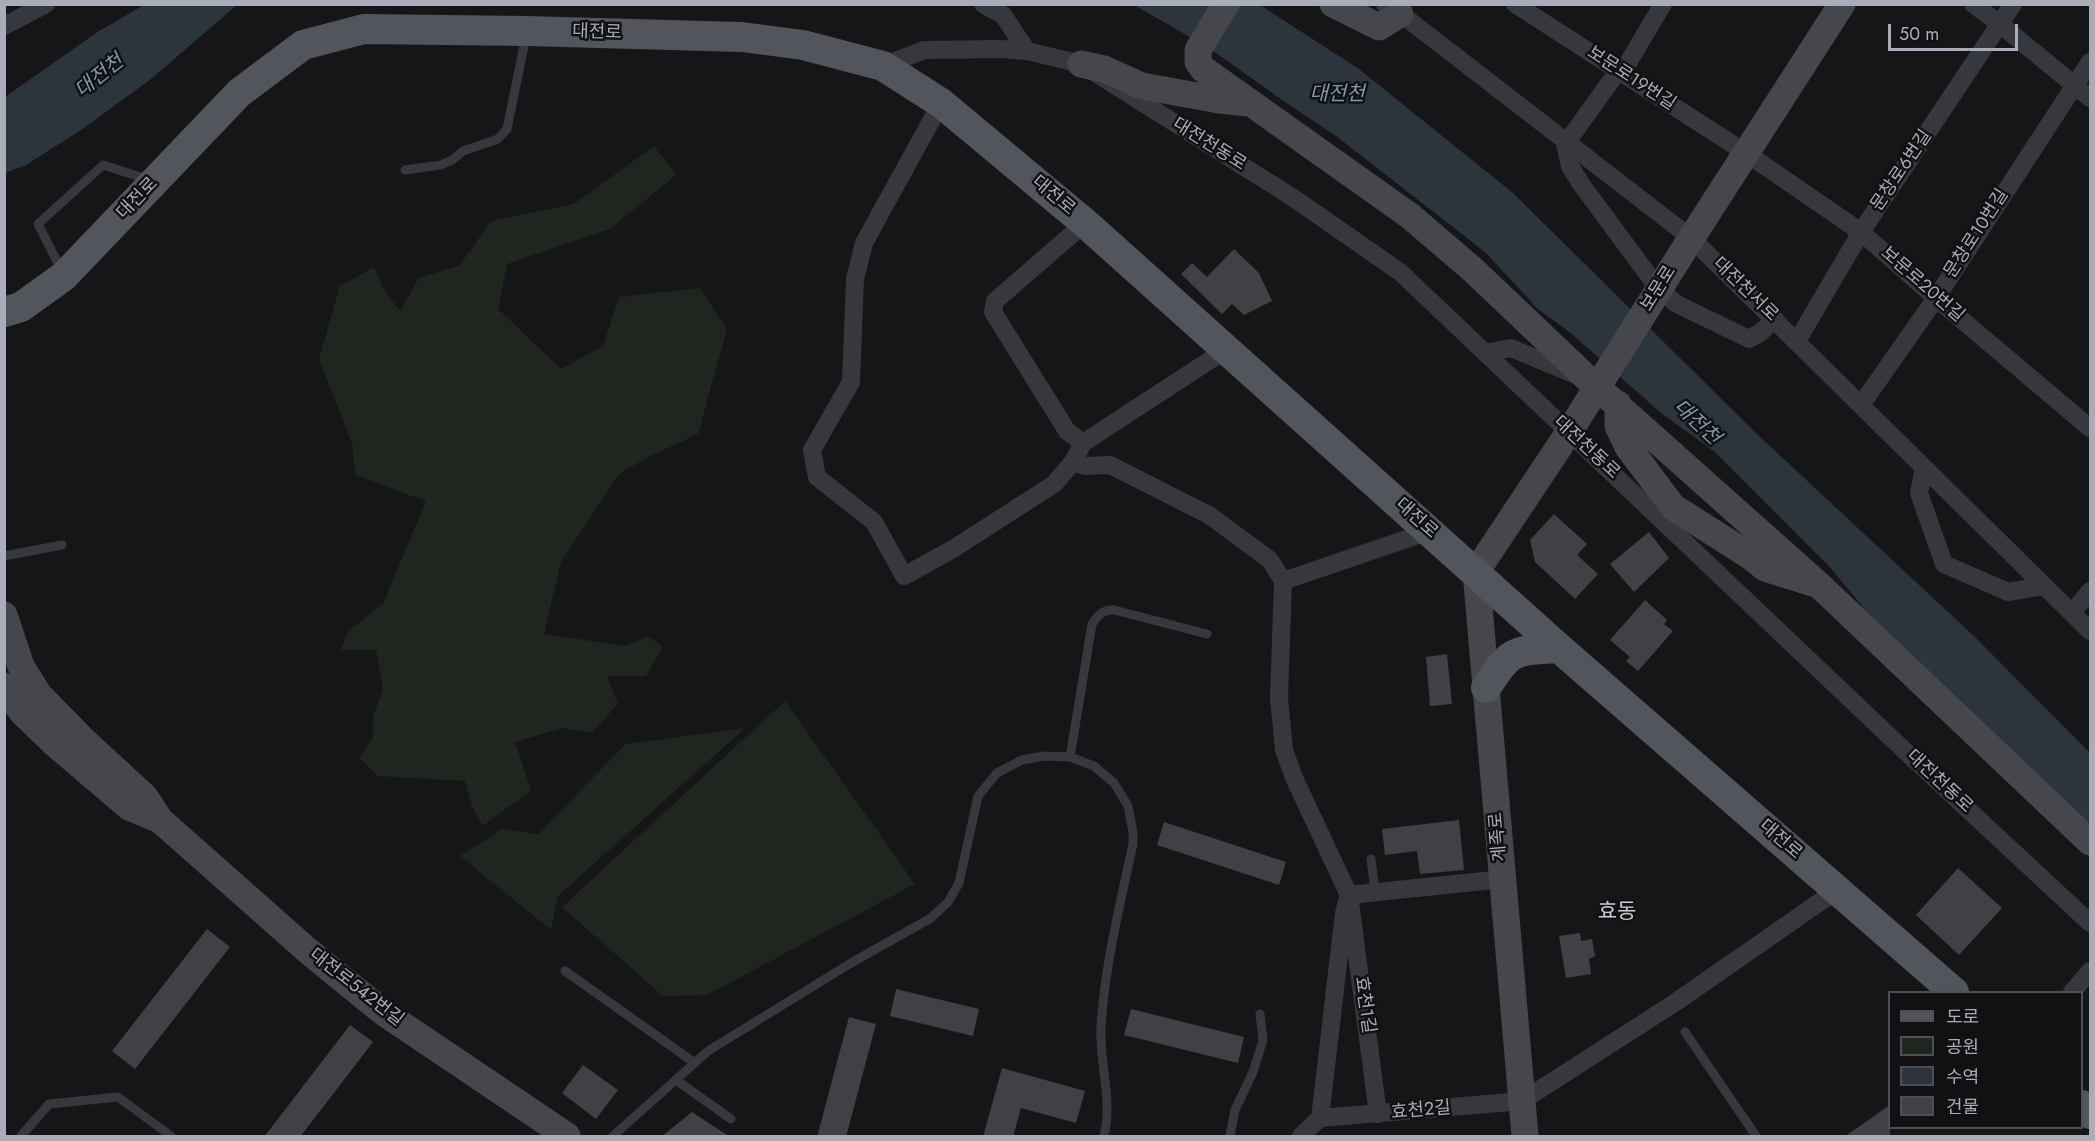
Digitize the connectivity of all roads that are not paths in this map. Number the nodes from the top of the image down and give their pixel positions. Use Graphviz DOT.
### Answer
graph roads {
  1 [pos="46,4"];
  2 [pos="983,4"];
  3 [pos="1226,4"];
  4 [pos="1333,4"];
  5 [pos="1515,4"];
  6 [pos="1663,4"];
  7 [pos="1842,4"];
  8 [pos="1973,4"];
  9 [pos="2013,4"];
  10 [pos="1398,9"];
  11 [pos="409,17"];
  12 [pos="2000,24"];
  13 [pos="4,26"];
  14 [pos="527,31"];
  15 [pos="1027,51"];
  16 [pos="2091,62"];
  17 [pos="1081,64"];
  18 [pos="883,66"];
  19 [pos="1620,72"];
  20 [pos="2075,85"];
  21 [pos="2091,98"];
  22 [pos="941,103"];
  23 [pos="1253,103"];
  24 [pos="1566,141"];
  25 [pos="1746,153"];
  26 [pos="405,170"];
  27 [pos="155,182"];
  28 [pos="1085,222"];
  29 [pos="1861,232"];
  30 [pos="1688,243"];
  31 [pos="64,276"];
  32 [pos="1936,298"];
  33 [pos="4,312"];
  34 [pos="1775,319"];
  35 [pos="1797,341"];
  36 [pos="1227,349"];
  37 [pos="1485,353"];
  38 [pos="1589,380"];
  39 [pos="1618,404"];
  40 [pos="1861,405"];
  41 [pos="2090,425"];
  42 [pos="1569,432"];
  43 [pos="1083,443"];
  44 [pos="1073,462"];
  45 [pos="1924,467"];
  46 [pos="1667,514"];
  47 [pos="1430,531"];
  48 [pos="62,545"];
  49 [pos="4,556"];
  50 [pos="1476,572"];
  51 [pos="1283,581"];
  52 [pos="1820,585"];
  53 [pos="2044,586"];
  54 [pos="2091,591"];
  55 [pos="2072,613"];
  56 [pos="4,615"];
  57 [pos="2091,632"];
  58 [pos="1206,634"];
  59 [pos="1559,648"];
  60 [pos="4,686"];
  61 [pos="1486,688"];
  62 [pos="1070,757"];
  63 [pos="160,820"];
  64 [pos="2091,842"];
  65 [pos="1371,859"];
  66 [pos="1503,879"];
  67 [pos="1837,890"];
  68 [pos="1375,892"];
  69 [pos="1349,896"];
  70 [pos="2091,923"];
  71 [pos="565,971"];
  72 [pos="2091,971"];
  73 [pos="1952,991"];
  74 [pos="2074,991"];
  75 [pos="1260,1014"];
  76 [pos="1685,1032"];
  77 [pos="695,1063"];
  78 [pos="676,1080"];
  79 [pos="1522,1101"];
  80 [pos="1378,1114"];
  81 [pos="1320,1118"];
  82 [pos="732,1119"];
  83 [pos="21,1137"];
  84 [pos="171,1137"];
  85 [pos="567,1137"];
  86 [pos="613,1137"];
  87 [pos="1104,1137"];
  88 [pos="1230,1137"];
  89 [pos="1301,1137"];
  90 [pos="1525,1137"];
  91 [pos="1756,1137"];
  1 -- 13 [label="street"];
  2 -- 15 [label="street"];
  3 -- 23 [label="main road"];
  4 -- 10 [label="main road"];
  5 -- 19 [label="street, 보문로19번길"];
  6 -- 19 [label="street"];
  7 -- 25 [label="main road, 보문로"];
  8 -- 12 [label="street"];
  9 -- 12 [label="street, 문창로6번길"];
  10 -- 24 [label="street, 대전천서로"];
  11 -- 14 [label="main road, 대전로"];
  11 -- 27 [label="main road, 대전로"];
  12 -- 20 [label="street"];
  12 -- 29 [label="street, 문창로6번길"];
  14 -- 18 [label="main road, 대전로"];
  14 -- 26 [label="lane"];
  15 -- 17 [label="street, 대전천동로"];
  15 -- 18 [label="street, 대전천동로"];
  16 -- 20 [label="street, 문창로10번길"];
  17 -- 23 [label="main road"];
  17 -- 37 [label="street, 대전천동로"];
  18 -- 22 [label="main road, 대전로"];
  19 -- 24 [label="street"];
  19 -- 25 [label="street, 보문로19번길"];
  20 -- 21 [label="street"];
  20 -- 32 [label="street, 문창로10번길"];
  22 -- 28 [label="main road, 대전로"];
  22 -- 44 [label="street"];
  23 -- 38 [label="main road"];
  24 -- 30 [label="street, 대전천서로"];
  24 -- 34 [label="street"];
  25 -- 29 [label="street, 보문로20번길"];
  25 -- 30 [label="main road, 보문로"];
  27 -- 31 [label="main road, 대전로"];
  27 -- 31 [label="lane"];
  28 -- 36 [label="main road, 대전로"];
  28 -- 43 [label="street"];
  29 -- 32 [label="street, 보문로20번길"];
  29 -- 35 [label="street, 문창로6번길"];
  30 -- 34 [label="street, 대전천서로"];
  30 -- 42 [label="main road, 보문로"];
  31 -- 33 [label="main road, 대전로"];
  32 -- 40 [label="street, 문창로10번길"];
  32 -- 41 [label="street, 보문로20번길"];
  34 -- 35 [label="street, 대전천서로"];
  35 -- 40 [label="street, 대전천서로"];
  36 -- 43 [label="street"];
  36 -- 47 [label="main road, 대전로"];
  37 -- 38 [label="street"];
  37 -- 42 [label="street, 대전천동로"];
  38 -- 39 [label="main road"];
  39 -- 46 [label="main road"];
  39 -- 52 [label="main road"];
  40 -- 45 [label="street, 대전천서로"];
  42 -- 46 [label="street, 대전천동로"];
  42 -- 50 [label="main road, 보문로"];
  43 -- 44 [label="street"];
  44 -- 51 [label="street"];
  45 -- 53 [label="street, 대전천서로"];
  45 -- 53 [label="street"];
  46 -- 52 [label="main road"];
  46 -- 70 [label="street, 대전천동로"];
  47 -- 50 [label="main road, 대전로"];
  47 -- 51 [label="street"];
  48 -- 49 [label="lane"];
  50 -- 59 [label="main road, 대전로"];
  50 -- 61 [label="main road, 계족로"];
  51 -- 69 [label="street, 효천1길"];
  52 -- 64 [label="main road"];
  53 -- 55 [label="street, 대전천서로"];
  54 -- 55 [label="street"];
  55 -- 57 [label="street, 대전천서로"];
  56 -- 63 [label="main road, 대전로542번길"];
  58 -- 62 [label="lane"];
  59 -- 61 [label="main road"];
  59 -- 67 [label="main road, 대전로"];
  60 -- 63 [label="main road, 대전로542번길"];
  61 -- 66 [label="main road, 계족로"];
  62 -- 77 [label="lane"];
  62 -- 87 [label="lane"];
  63 -- 85 [label="main road, 대전로542번길"];
  65 -- 68 [label="lane"];
  66 -- 68 [label="street"];
  66 -- 79 [label="main road, 계족로"];
  67 -- 73 [label="main road, 대전로"];
  67 -- 79 [label="street"];
  68 -- 69 [label="street"];
  69 -- 80 [label="street, 효천1길"];
  69 -- 81 [label="street"];
  71 -- 77 [label="lane"];
  72 -- 74 [label="street"];
  75 -- 88 [label="lane"];
  76 -- 91 [label="lane"];
  77 -- 78 [label="lane"];
  78 -- 82 [label="lane"];
  78 -- 86 [label="lane"];
  79 -- 80 [label="street, 효천2길"];
  79 -- 90 [label="main road, 계족로"];
  80 -- 81 [label="street, 효천2길"];
  81 -- 89 [label="street"];
  83 -- 84 [label="lane"];
}
